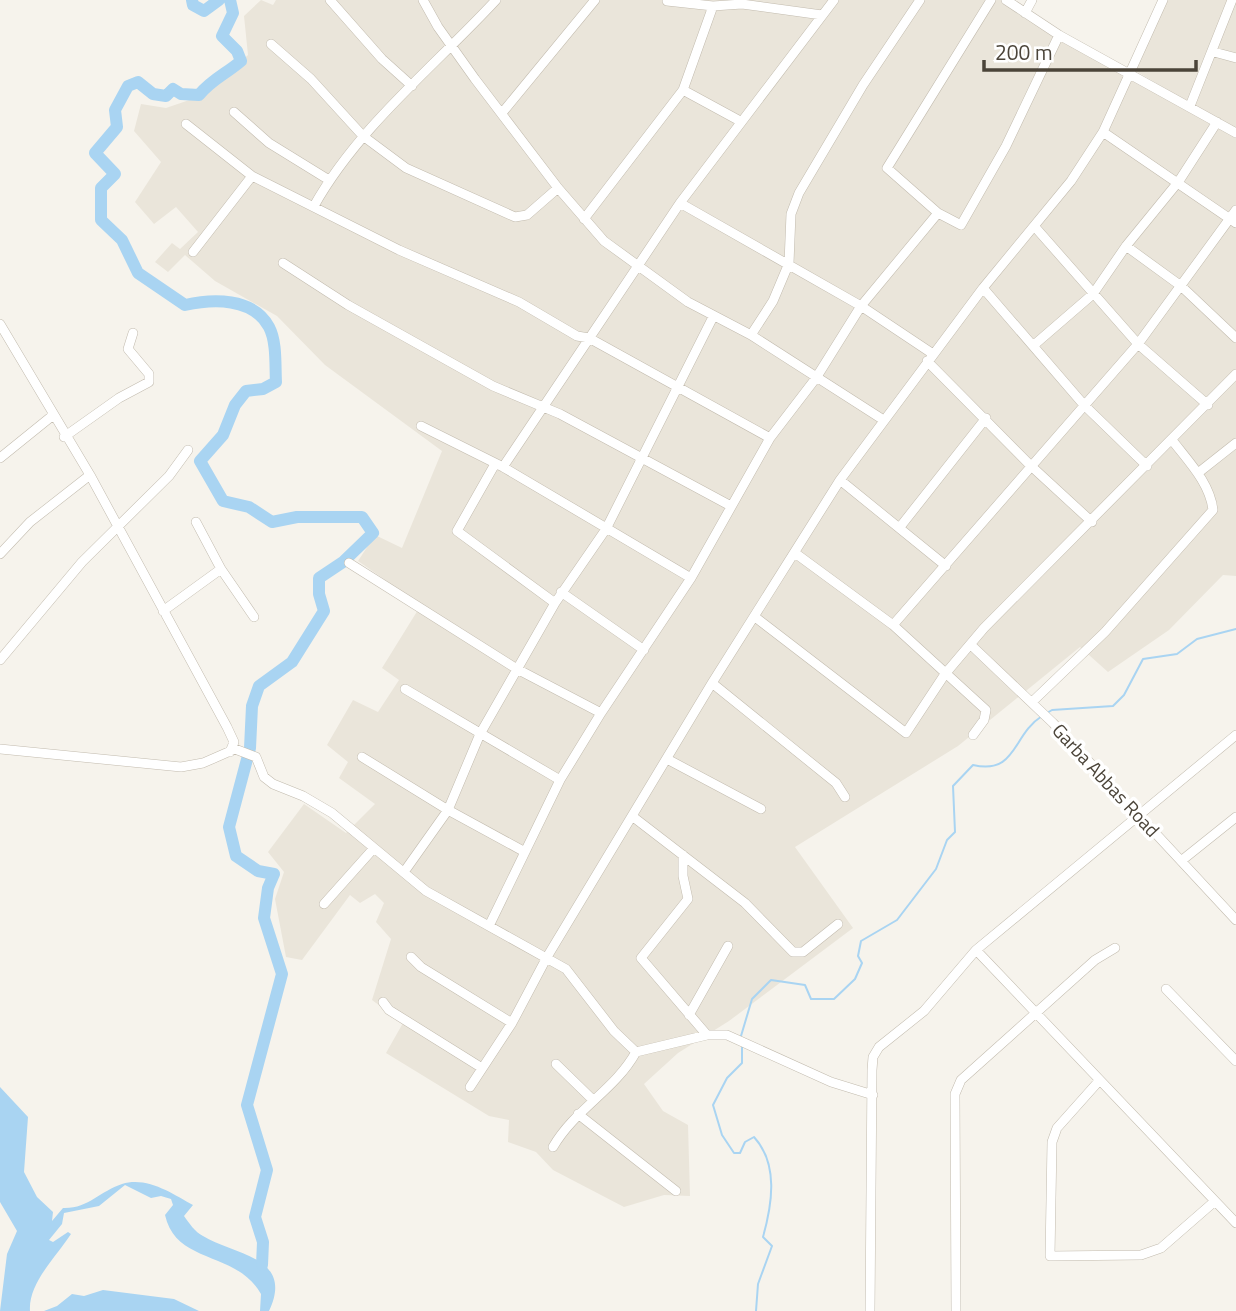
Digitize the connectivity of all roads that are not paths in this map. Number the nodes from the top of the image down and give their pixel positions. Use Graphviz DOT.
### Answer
graph roads {
  1 [pos="330,0"];
  2 [pos="423,0"];
  3 [pos="496,0"];
  4 [pos="595,0"];
  5 [pos="834,0"];
  6 [pos="920,0"];
  7 [pos="991,0"];
  8 [pos="1006,0"];
  9 [pos="1032,0"];
  10 [pos="1163,0"];
  11 [pos="1233,0"];
  12 [pos="667,1"];
  13 [pos="742,2"];
  14 [pos="713,6"];
  15 [pos="1025,13"];
  16 [pos="822,15"];
  17 [pos="1059,35"];
  18 [pos="271,44"];
  19 [pos="451,46"];
  20 [pos="1214,52"];
  21 [pos="1236,58"];
  22 [pos="1130,74"];
  23 [pos="412,86"];
  24 [pos="683,90"];
  25 [pos="1190,106"];
  26 [pos="234,112"];
  27 [pos="502,113"];
  28 [pos="740,121"];
  29 [pos="1217,121"];
  30 [pos="186,124"];
  31 [pos="1103,132"];
  32 [pos="1236,133"];
  33 [pos="363,136"];
  34 [pos="252,176"];
  35 [pos="329,180"];
  36 [pos="1179,181"];
  37 [pos="558,188"];
  38 [pos="680,203"];
  39 [pos="314,206"];
  40 [pos="1236,210"];
  41 [pos="937,213"];
  42 [pos="584,219"];
  43 [pos="1233,221"];
  44 [pos="1035,227"];
  45 [pos="1126,246"];
  46 [pos="193,252"];
  47 [pos="283,263"];
  48 [pos="789,263"];
  49 [pos="636,267"];
  50 [pos="1181,286"];
  51 [pos="983,288"];
  52 [pos="1093,294"];
  53 [pos="861,306"];
  54 [pos="713,317"];
  55 [pos="1,327"];
  56 [pos="133,333"];
  57 [pos="751,335"];
  58 [pos="589,338"];
  59 [pos="1236,338"];
  60 [pos="1138,344"];
  61 [pos="1034,345"];
  62 [pos="930,357"];
  63 [pos="1236,374"];
  64 [pos="816,378"];
  65 [pos="679,385"];
  66 [pos="1084,405"];
  67 [pos="1209,405"];
  68 [pos="543,409"];
  69 [pos="52,415"];
  70 [pos="986,418"];
  71 [pos="882,419"];
  72 [pos="421,426"];
  73 [pos="64,437"];
  74 [pos="770,438"];
  75 [pos="1172,440"];
  76 [pos="1236,443"];
  77 [pos="188,450"];
  78 [pos="0,458"];
  79 [pos="642,458"];
  80 [pos="499,465"];
  81 [pos="1030,465"];
  82 [pos="1147,466"];
  83 [pos="1198,473"];
  84 [pos="90,475"];
  85 [pos="840,480"];
  86 [pos="729,505"];
  87 [pos="196,522"];
  88 [pos="1092,522"];
  89 [pos="118,525"];
  90 [pos="900,527"];
  91 [pos="606,529"];
  92 [pos="795,553"];
  93 [pos="0,554"];
  94 [pos="349,563"];
  95 [pos="946,566"];
  96 [pos="221,569"];
  97 [pos="691,578"];
  98 [pos="561,592"];
  99 [pos="555,603"];
  100 [pos="163,611"];
  101 [pos="254,617"];
  102 [pos="755,617"];
  103 [pos="893,625"];
  104 [pos="971,645"];
  105 [pos="644,650"];
  106 [pos="0,660"];
  107 [pos="517,669"];
  108 [pos="945,674"];
  109 [pos="712,683"];
  110 [pos="405,689"];
  111 [pos="1035,705"];
  112 [pos="601,713"];
  113 [pos="480,734"];
  114 [pos="1236,735"];
  115 [pos="973,736"];
  116 [pos="0,749"];
  117 [pos="232,750"];
  118 [pos="362,757"];
  119 [pos="667,759"];
  120 [pos="560,780"];
  121 [pos="845,797"];
  122 [pos="761,809"];
  123 [pos="448,810"];
  124 [pos="632,816"];
  125 [pos="1138,816"];
  126 [pos="1236,817"];
  127 [pos="374,848"];
  128 [pos="525,852"];
  129 [pos="684,855"];
  130 [pos="1181,861"];
  131 [pos="404,872"];
  132 [pos="324,905"];
  133 [pos="1236,920"];
  134 [pos="838,924"];
  135 [pos="489,926"];
  136 [pos="727,946"];
  137 [pos="1115,948"];
  138 [pos="976,950"];
  139 [pos="411,957"];
  140 [pos="547,957"];
  141 [pos="1166,989"];
  142 [pos="383,1002"];
  143 [pos="1036,1012"];
  144 [pos="688,1015"];
  145 [pos="512,1023"];
  146 [pos="707,1035"];
  147 [pos="636,1052"];
  148 [pos="1236,1061"];
  149 [pos="556,1064"];
  150 [pos="482,1068"];
  151 [pos="1098,1082"];
  152 [pos="470,1087"];
  153 [pos="873,1095"];
  154 [pos="593,1100"];
  155 [pos="578,1114"];
  156 [pos="553,1147"];
  157 [pos="676,1191"];
  158 [pos="1215,1200"];
  159 [pos="1236,1223"];
  160 [pos="870,1311"];
  161 [pos="956,1311"];
  1 -- 23 [label="street"];
  2 -- 19 [label="street"];
  3 -- 19 [label="street"];
  4 -- 27 [label="street"];
  5 -- 16 [label="street"];
  6 -- 48 [label="street"];
  7 -- 41 [label="street"];
  8 -- 15 [label="street"];
  9 -- 15 [label="street"];
  10 -- 22 [label="street"];
  11 -- 20 [label="street"];
  12 -- 14 [label="street"];
  13 -- 14 [label="street"];
  13 -- 16 [label="street"];
  14 -- 24 [label="street"];
  15 -- 17 [label="street"];
  16 -- 28 [label="street"];
  17 -- 22 [label="street"];
  17 -- 41 [label="street"];
  18 -- 33 [label="street"];
  19 -- 23 [label="street"];
  19 -- 27 [label="street"];
  20 -- 21 [label="street"];
  20 -- 25 [label="street"];
  22 -- 25 [label="street"];
  22 -- 31 [label="street"];
  23 -- 33 [label="street"];
  24 -- 28 [label="street"];
  24 -- 42 [label="street"];
  25 -- 29 [label="street"];
  26 -- 35 [label="street"];
  27 -- 37 [label="street"];
  28 -- 38 [label="street"];
  29 -- 32 [label="street"];
  29 -- 36 [label="street"];
  30 -- 34 [label="street"];
  31 -- 36 [label="street"];
  31 -- 44 [label="street"];
  33 -- 35 [label="street"];
  33 -- 37 [label="street"];
  34 -- 39 [label="street"];
  34 -- 46 [label="street"];
  35 -- 39 [label="street"];
  36 -- 43 [label="street"];
  36 -- 45 [label="street"];
  37 -- 42 [label="street"];
  38 -- 48 [label="street"];
  38 -- 49 [label="street"];
  39 -- 58 [label="street"];
  40 -- 43 [label="street"];
  41 -- 53 [label="street"];
  42 -- 49 [label="street"];
  43 -- 50 [label="street"];
  44 -- 51 [label="street"];
  44 -- 52 [label="street"];
  45 -- 50 [label="street"];
  45 -- 52 [label="street"];
  47 -- 68 [label="street"];
  48 -- 53 [label="street"];
  48 -- 57 [label="street"];
  49 -- 54 [label="street"];
  49 -- 58 [label="street"];
  50 -- 59 [label="street"];
  50 -- 60 [label="street"];
  51 -- 61 [label="street"];
  51 -- 62 [label="street"];
  52 -- 60 [label="street"];
  52 -- 61 [label="street"];
  53 -- 62 [label="street"];
  53 -- 64 [label="street"];
  54 -- 57 [label="street"];
  54 -- 65 [label="street"];
  55 -- 69 [label="street"];
  56 -- 73 [label="street"];
  57 -- 64 [label="street"];
  58 -- 65 [label="street"];
  58 -- 68 [label="street"];
  60 -- 66 [label="street"];
  60 -- 67 [label="street"];
  61 -- 66 [label="street"];
  62 -- 70 [label="street"];
  62 -- 71 [label="street"];
  63 -- 67 [label="street"];
  64 -- 71 [label="street"];
  64 -- 74 [label="street"];
  65 -- 74 [label="street"];
  65 -- 79 [label="street"];
  66 -- 81 [label="street"];
  66 -- 82 [label="street"];
  67 -- 75 [label="street"];
  68 -- 79 [label="street"];
  68 -- 80 [label="street"];
  69 -- 73 [label="street"];
  69 -- 78 [label="street"];
  70 -- 81 [label="street"];
  70 -- 90 [label="street"];
  71 -- 85 [label="street"];
  72 -- 80 [label="street"];
  73 -- 84 [label="street"];
  74 -- 86 [label="street"];
  75 -- 82 [label="street"];
  75 -- 83 [label="street"];
  76 -- 83 [label="street"];
  77 -- 89 [label="street"];
  79 -- 86 [label="street"];
  79 -- 91 [label="street"];
  80 -- 91 [label="street"];
  80 -- 99 [label="street"];
  81 -- 88 [label="street"];
  81 -- 95 [label="street"];
  82 -- 88 [label="street"];
  83 -- 111 [label="street"];
  84 -- 89 [label="street"];
  84 -- 93 [label="street"];
  85 -- 90 [label="street"];
  85 -- 92 [label="street"];
  86 -- 97 [label="street"];
  87 -- 96 [label="street"];
  88 -- 104 [label="street"];
  89 -- 100 [label="street"];
  89 -- 106 [label="street"];
  90 -- 95 [label="street"];
  91 -- 97 [label="street"];
  91 -- 98 [label="street"];
  92 -- 102 [label="street"];
  92 -- 103 [label="street"];
  94 -- 107 [label="street"];
  95 -- 103 [label="street"];
  96 -- 100 [label="street"];
  96 -- 101 [label="street"];
  97 -- 105 [label="street"];
  98 -- 99 [label="street"];
  98 -- 105 [label="street"];
  99 -- 107 [label="street"];
  100 -- 117 [label="street"];
  102 -- 108 [label="street"];
  102 -- 109 [label="street"];
  103 -- 108 [label="street"];
  104 -- 108 [label="street"];
  104 -- 111 [label="street, Garba Abbas Road"];
  105 -- 112 [label="street"];
  107 -- 112 [label="street"];
  107 -- 113 [label="street"];
  108 -- 115 [label="street"];
  109 -- 119 [label="street"];
  109 -- 121 [label="street"];
  110 -- 113 [label="street"];
  111 -- 125 [label="street, Garba Abbas Road"];
  112 -- 120 [label="street"];
  113 -- 120 [label="street"];
  113 -- 123 [label="street"];
  114 -- 125 [label="street"];
  116 -- 117 [label="street"];
  117 -- 127 [label="street"];
  118 -- 123 [label="street"];
  119 -- 122 [label="street"];
  119 -- 124 [label="street"];
  120 -- 128 [label="street"];
  123 -- 128 [label="street"];
  123 -- 131 [label="street"];
  124 -- 129 [label="street"];
  124 -- 140 [label="street"];
  125 -- 130 [label="street, Garba Abbas Road"];
  125 -- 138 [label="street"];
  126 -- 130 [label="street"];
  127 -- 131 [label="street"];
  127 -- 132 [label="street"];
  128 -- 135 [label="street"];
  129 -- 134 [label="street"];
  129 -- 144 [label="street"];
  130 -- 133 [label="street, Garba Abbas Road"];
  131 -- 135 [label="street"];
  135 -- 140 [label="street"];
  136 -- 144 [label="street"];
  137 -- 143 [label="street"];
  138 -- 143 [label="street"];
  138 -- 153 [label="street"];
  139 -- 145 [label="street"];
  140 -- 145 [label="street"];
  140 -- 147 [label="street"];
  141 -- 148 [label="street"];
  142 -- 150 [label="street"];
  143 -- 151 [label="street"];
  143 -- 161 [label="street"];
  144 -- 146 [label="street"];
  145 -- 150 [label="street"];
  146 -- 147 [label="street"];
  146 -- 153 [label="street"];
  147 -- 154 [label="street"];
  149 -- 154 [label="street"];
  150 -- 152 [label="street"];
  151 -- 158 [label="street"];
  151 -- 158 [label="street"];
  153 -- 160 [label="street"];
  154 -- 155 [label="street"];
  155 -- 156 [label="street"];
  155 -- 157 [label="street"];
  158 -- 159 [label="street"];
}
